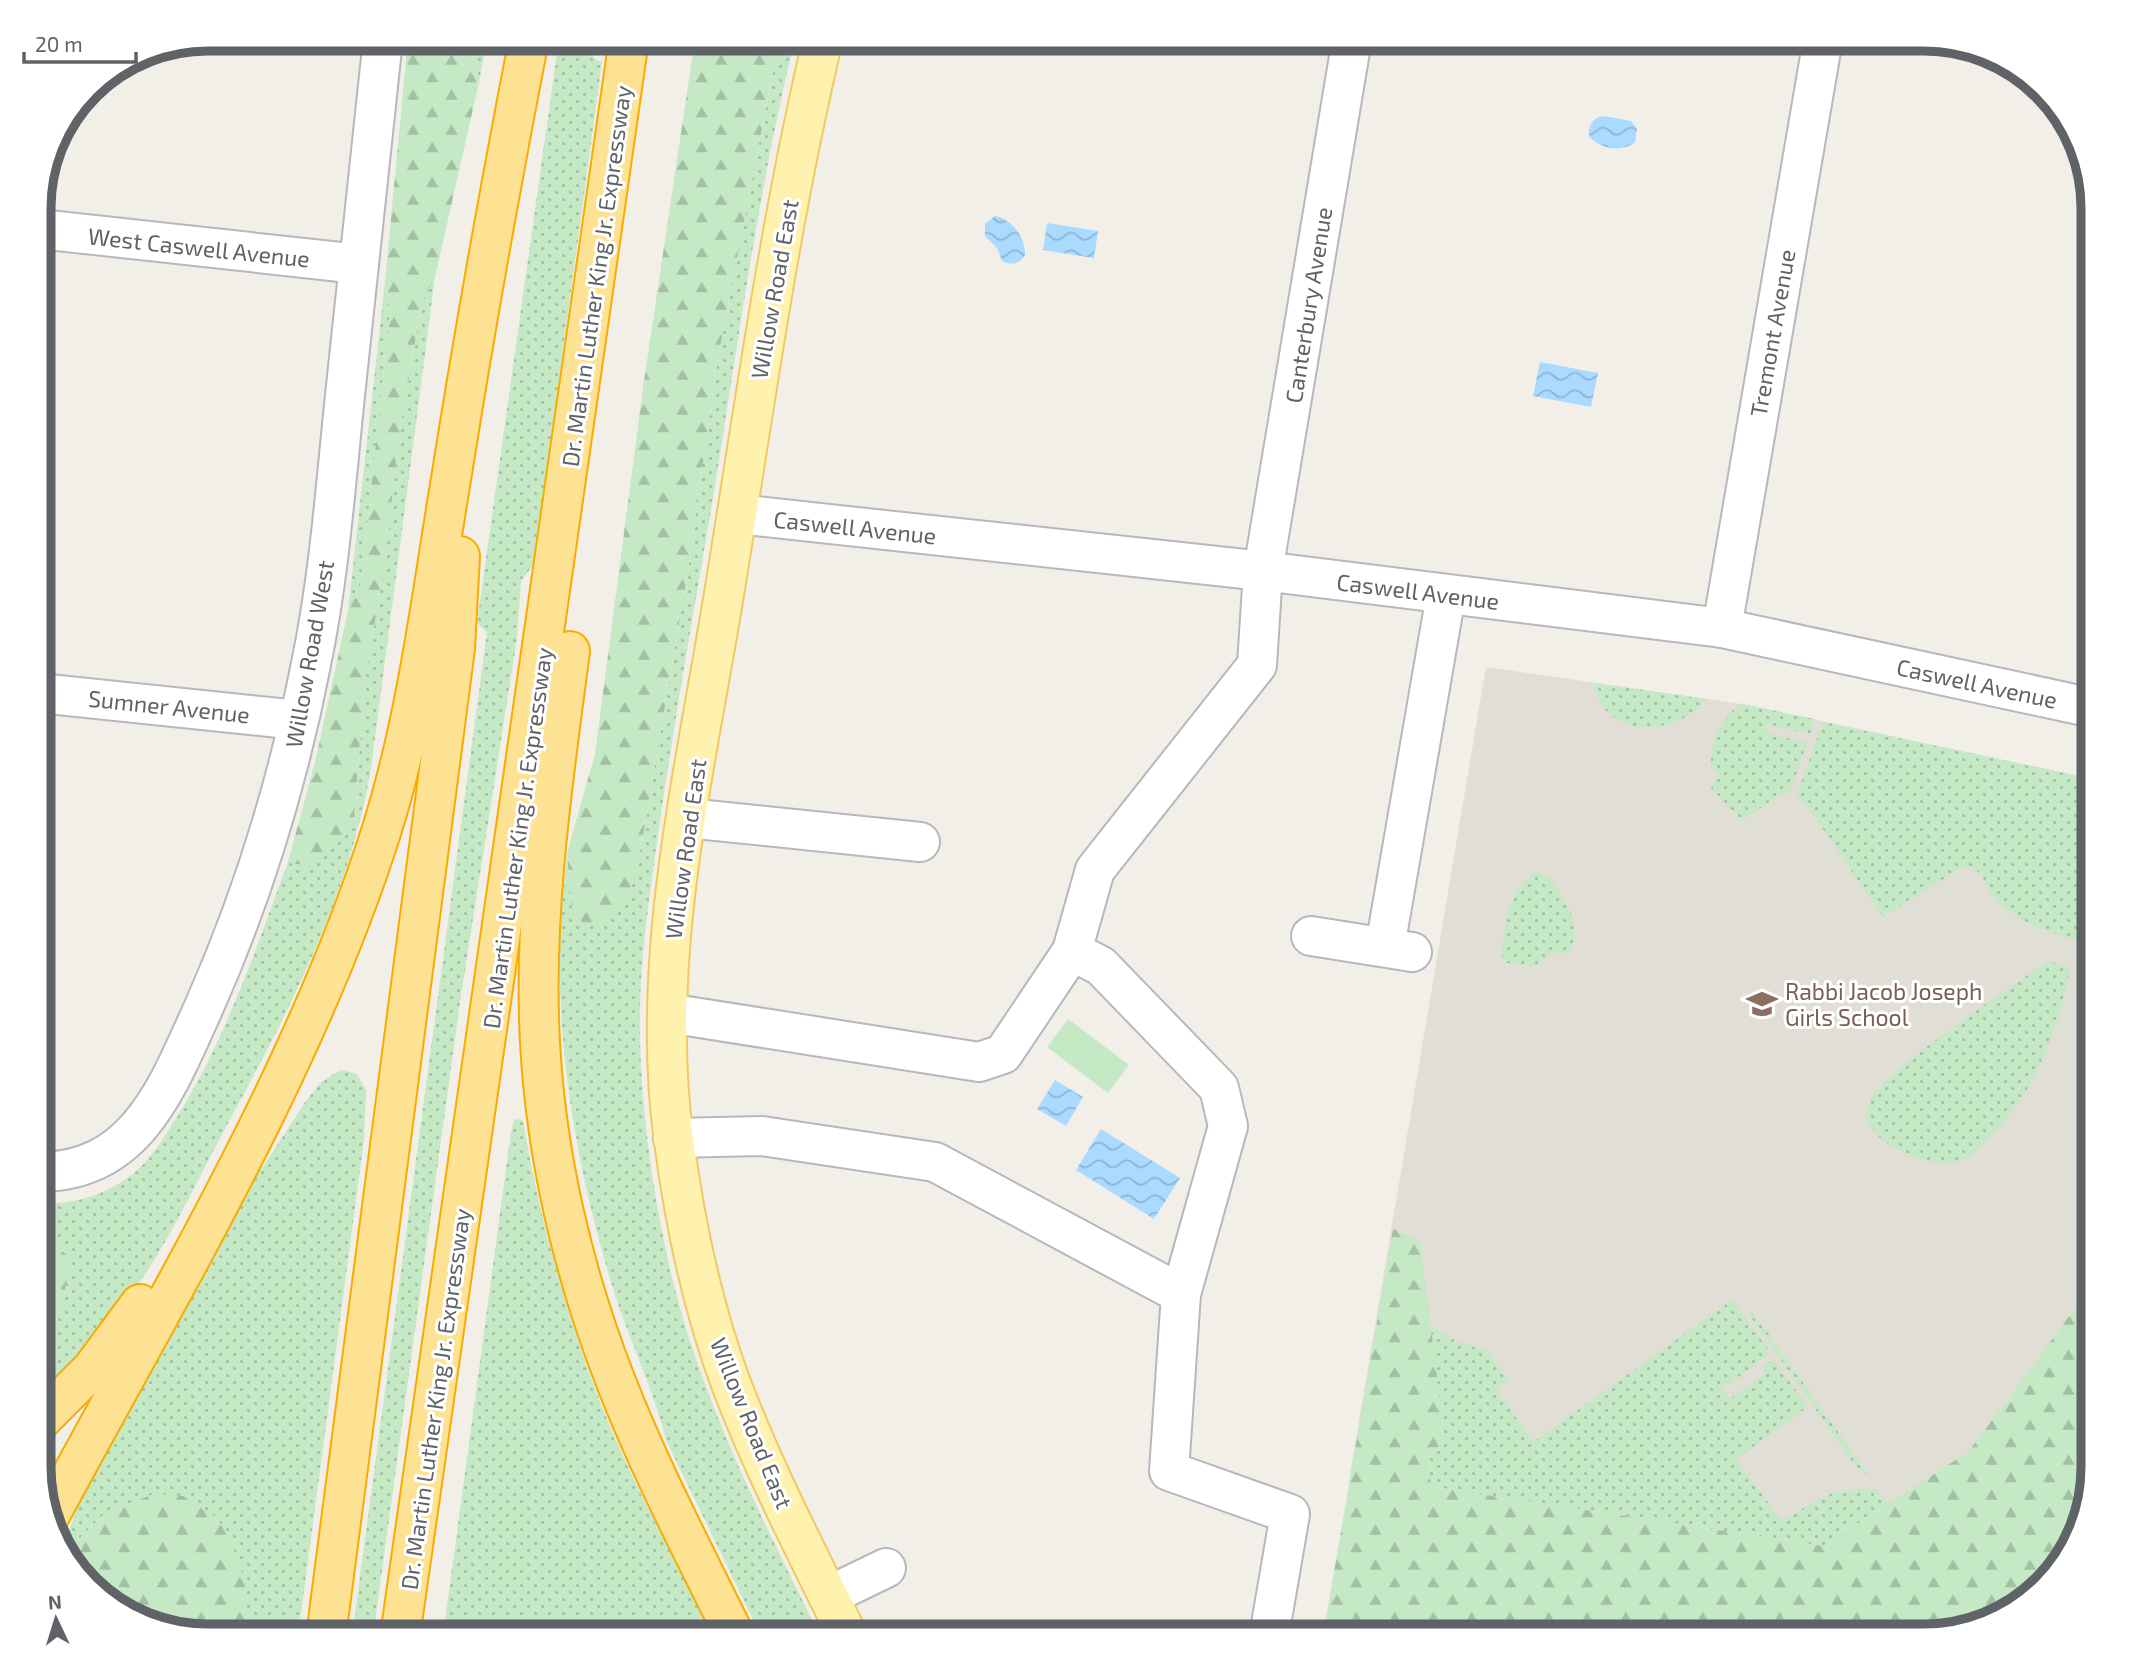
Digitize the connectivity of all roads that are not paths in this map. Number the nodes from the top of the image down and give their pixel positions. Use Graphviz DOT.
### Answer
graph roads {
  1 [pos="382,51"];
  2 [pos="526,51"];
  3 [pos="627,51"];
  4 [pos="819,51"];
  5 [pos="1350,51"];
  6 [pos="1821,51"];
  7 [pos="51,230"];
  8 [pos="359,264"];
  9 [pos="595,290"];
  10 [pos="471,351"];
  11 [pos="737,514"];
  12 [pos="1264,571"];
  13 [pos="1446,595"];
  14 [pos="1722,628"];
  15 [pos="51,694"];
  16 [pos="2081,705"];
  17 [pos="298,720"];
  18 [pos="687,818"];
  19 [pos="920,842"];
  20 [pos="1311,936"];
  21 [pos="1072,951"];
  22 [pos="319,993"];
  23 [pos="668,1013"];
  24 [pos="673,1138"];
  25 [pos="51,1172"];
  26 [pos="1181,1294"];
  27 [pos="51,1410"];
  28 [pos="55,1505"];
  29 [pos="886,1568"];
  30 [pos="828,1596"];
  31 [pos="328,1624"];
  32 [pos="402,1624"];
  33 [pos="729,1624"];
  34 [pos="842,1624"];
  35 [pos="1271,1624"];
  1 -- 8 [label="street, Willow Road West"];
  2 -- 10 [label="highway"];
  3 -- 9 [label="highway, Dr. Martin Luther King Jr. Expressway"];
  4 -- 11 [label="main road, Willow Road East"];
  5 -- 12 [label="street, Canterbury Avenue"];
  6 -- 14 [label="street, Tremont Avenue"];
  7 -- 8 [label="street, West Caswell Avenue"];
  8 -- 17 [label="street, Willow Road West"];
  9 -- 32 [label="highway, Dr. Martin Luther King Jr. Expressway"];
  9 -- 33 [label="highway"];
  10 -- 22 [label="highway"];
  10 -- 31 [label="highway"];
  11 -- 12 [label="street, Caswell Avenue"];
  11 -- 18 [label="main road, Willow Road East"];
  12 -- 13 [label="street, Caswell Avenue"];
  12 -- 21 [label="street, Canterbury Avenue"];
  13 -- 14 [label="street, Caswell Avenue"];
  13 -- 20 [label="street"];
  14 -- 16 [label="street, Caswell Avenue"];
  15 -- 17 [label="street, Sumner Avenue"];
  17 -- 25 [label="street, Willow Road West"];
  18 -- 19 [label="street"];
  18 -- 23 [label="main road, Willow Road East"];
  21 -- 23 [label="street, Canterbury Avenue"];
  21 -- 26 [label="street"];
  22 -- 27 [label="highway"];
  22 -- 28 [label="highway"];
  23 -- 24 [label="main road, Willow Road East"];
  24 -- 26 [label="street"];
  24 -- 30 [label="main road, Willow Road East"];
  26 -- 35 [label="street"];
  29 -- 30 [label="street"];
  30 -- 34 [label="main road, Willow Road East"];
}
